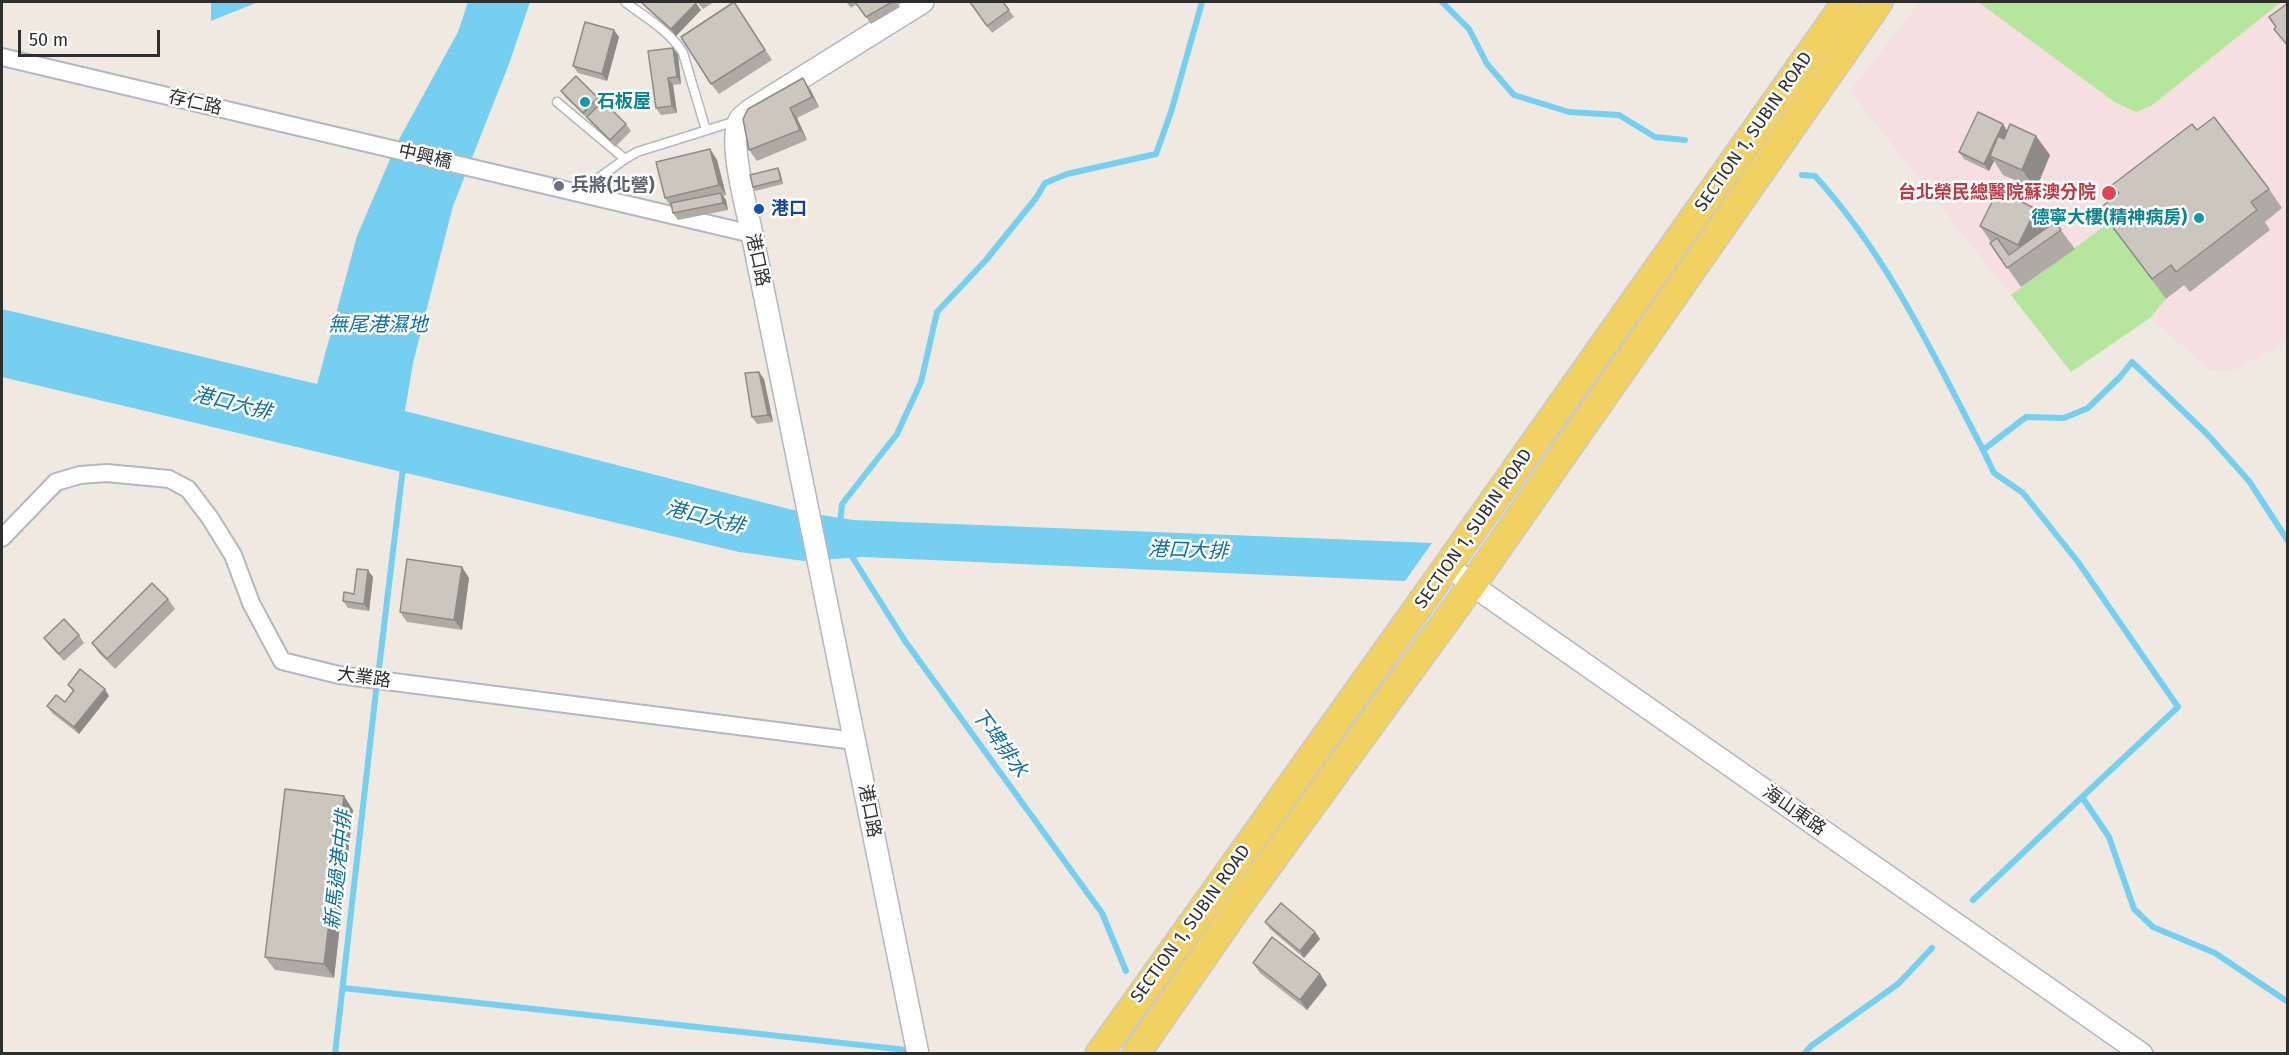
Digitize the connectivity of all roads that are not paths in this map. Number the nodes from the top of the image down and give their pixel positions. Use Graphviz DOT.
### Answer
graph roads {
  1 [pos="625,2"];
  2 [pos="924,2"];
  3 [pos="1846,2"];
  4 [pos="1879,2"];
  5 [pos="2,57"];
  6 [pos="557,102"];
  7 [pos="739,120"];
  8 [pos="706,130"];
  9 [pos="388,148"];
  10 [pos="625,159"];
  11 [pos="588,188"];
  12 [pos="752,234"];
  13 [pos="2,538"];
  14 [pos="1448,565"];
  15 [pos="1472,585"];
  16 [pos="855,741"];
  17 [pos="1214,891"];
  18 [pos="1238,906"];
  19 [pos="918,1053"];
  20 [pos="1099,1053"];
  21 [pos="1136,1053"];
  22 [pos="2142,1053"];
  1 -- 8 [label="lane"];
  2 -- 7 [label="street"];
  3 -- 14 [label="main road, SECTION 1, SUBIN ROAD"];
  4 -- 15 [label="main road, SECTION 1, SUBIN ROAD"];
  5 -- 9 [label="street, 存仁路"];
  6 -- 10 [label="lane"];
  7 -- 8 [label="lane"];
  7 -- 12 [label="street, 港口路"];
  8 -- 10 [label="lane"];
  9 -- 11 [label="street, 中興橋"];
  10 -- 11 [label="lane"];
  11 -- 12 [label="street"];
  12 -- 16 [label="street, 港口路"];
  13 -- 16 [label="street, 大業路"];
  14 -- 15 [label="street, 海山東路"];
  14 -- 17 [label="main road, SECTION 1, SUBIN ROAD"];
  15 -- 18 [label="main road, SECTION 1, SUBIN ROAD"];
  15 -- 22 [label="street, 海山東路"];
  16 -- 19 [label="street, 港口路"];
  17 -- 18 [label="main road"];
  17 -- 20 [label="main road, SECTION 1, SUBIN ROAD"];
  18 -- 21 [label="main road, SECTION 1, SUBIN ROAD"];
}
